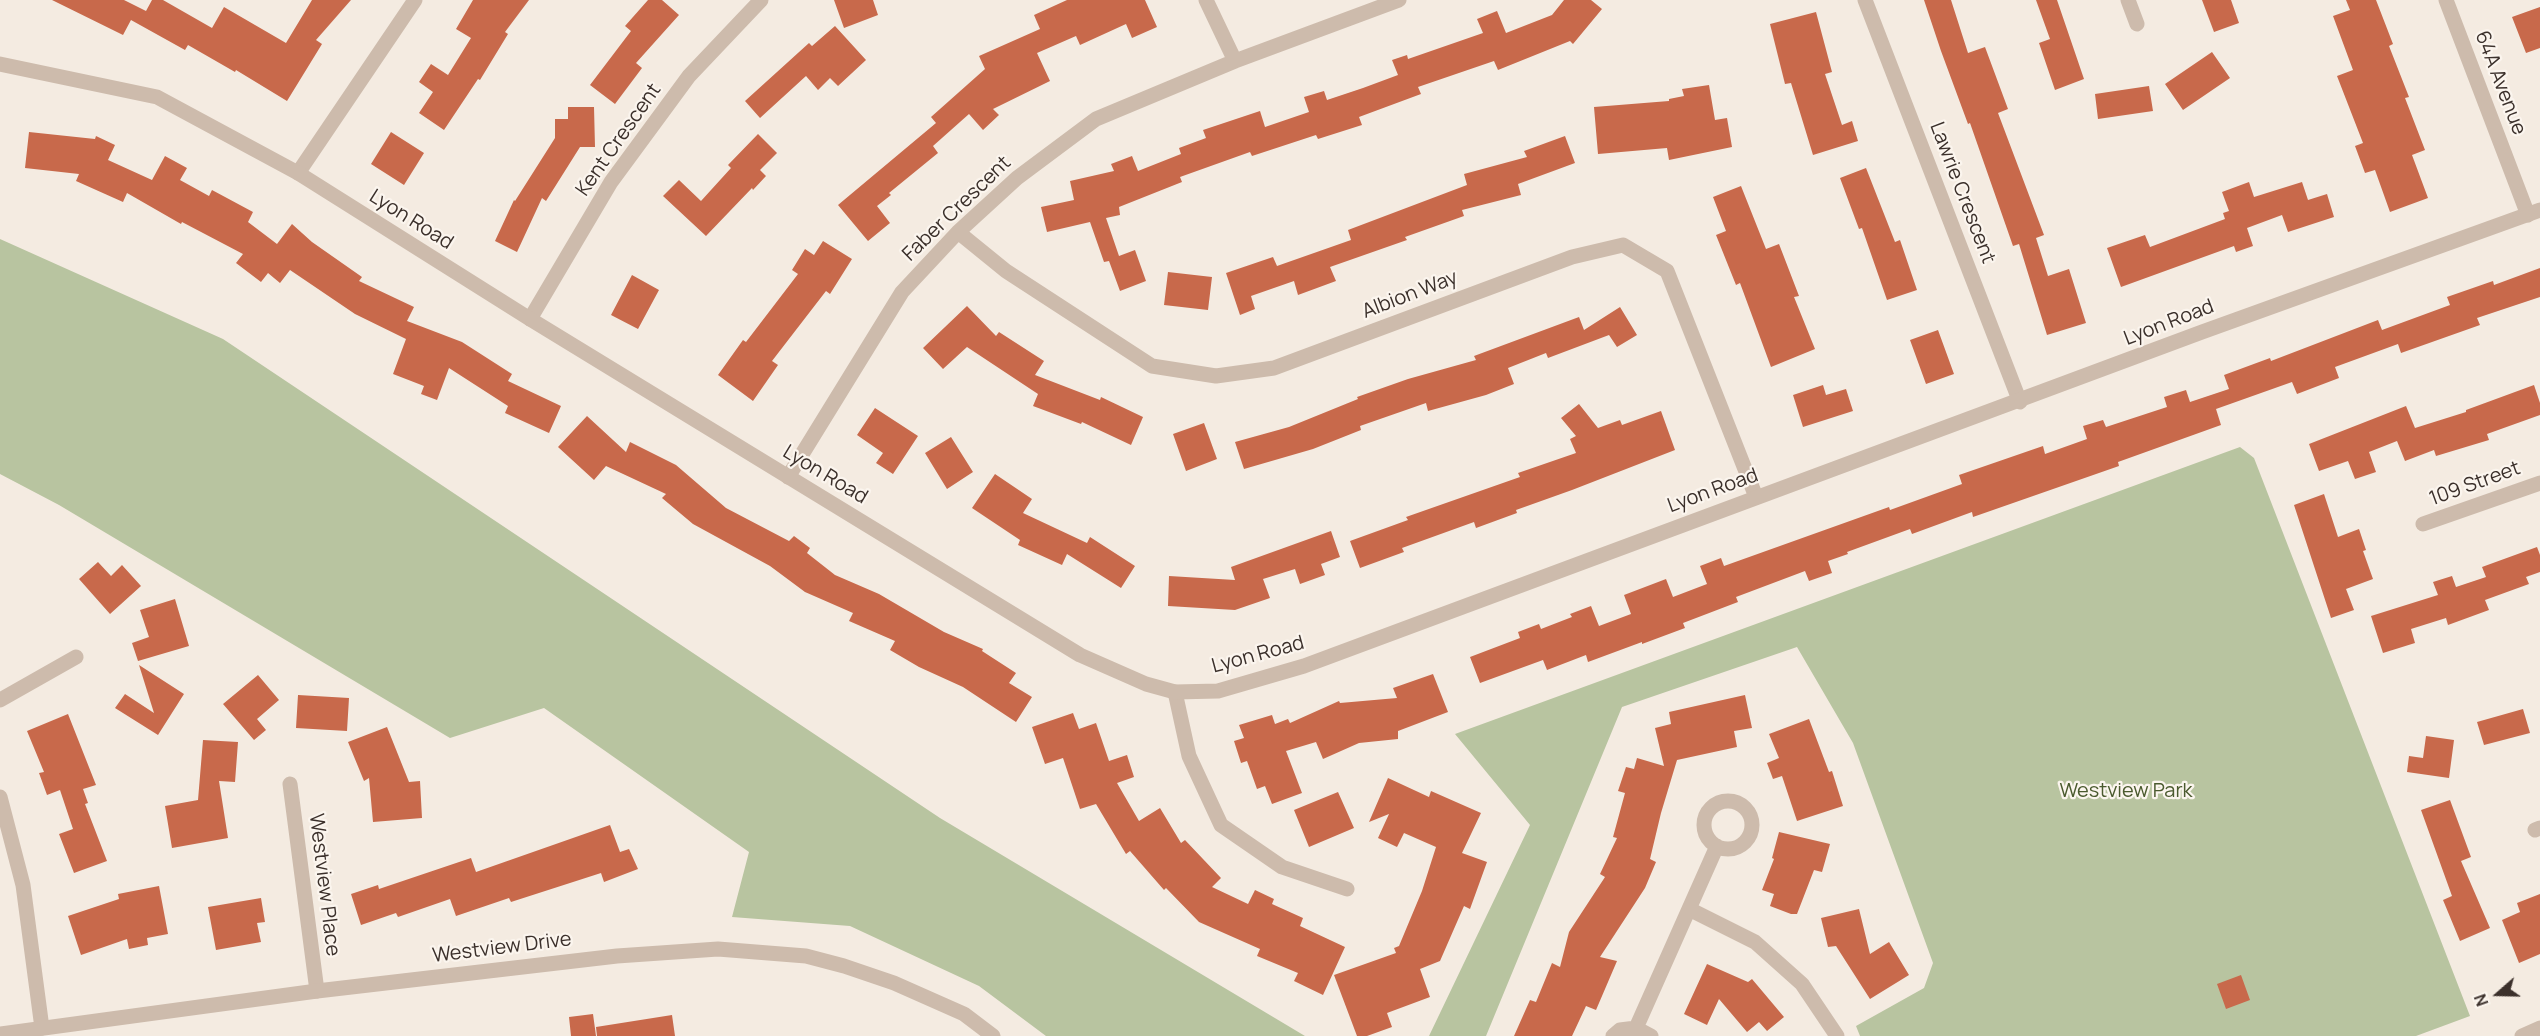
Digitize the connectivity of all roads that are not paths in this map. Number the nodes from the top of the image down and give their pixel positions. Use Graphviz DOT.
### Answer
graph roads {
  1 [pos="415,0"];
  2 [pos="761,0"];
  3 [pos="1206,0"];
  4 [pos="1398,0"];
  5 [pos="1865,0"];
  6 [pos="2128,0"];
  7 [pos="2446,0"];
  8 [pos="2137,24"];
  9 [pos="1235,61"];
  10 [pos="0,64"];
  11 [pos="298,173"];
  12 [pos="2534,213"];
  13 [pos="958,232"];
  14 [pos="530,319"];
  15 [pos="2020,402"];
  16 [pos="788,477"];
  17 [pos="2540,483"];
  18 [pos="1756,497"];
  19 [pos="2423,524"];
  20 [pos="76,657"];
  21 [pos="1175,692"];
  22 [pos="0,700"];
  23 [pos="290,784"];
  24 [pos="0,797"];
  25 [pos="1717,846"];
  26 [pos="1347,889"];
  27 [pos="1689,909"];
  28 [pos="316,991"];
  29 [pos="42,1028"];
  30 [pos="1636,1028"];
  31 [pos="2540,1028"];
  32 [pos="0,1034"];
  33 [pos="993,1036"];
  34 [pos="1613,1036"];
  35 [pos="1651,1036"];
  36 [pos="1837,1036"];
  37 [pos="2522,1036"];
  1 -- 11 [label="street"];
  2 -- 14 [label="street, Kent Crescent"];
  3 -- 9 [label="street"];
  4 -- 9 [label="street, Faber Crescent"];
  5 -- 15 [label="street, Lawrie Crescent"];
  6 -- 8 [label="street"];
  7 -- 12 [label="street, 64A Avenue"];
  9 -- 13 [label="street, Faber Crescent"];
  10 -- 11 [label="street, Lyon Road"];
  11 -- 14 [label="street, Lyon Road"];
  12 -- 15 [label="street, Lyon Road"];
  13 -- 16 [label="street, Faber Crescent"];
  13 -- 18 [label="street, Albion Way"];
  14 -- 16 [label="street, Lyon Road"];
  15 -- 18 [label="street, Lyon Road"];
  16 -- 21 [label="street, Lyon Road"];
  17 -- 19 [label="street, 109 Street"];
  18 -- 21 [label="street, Lyon Road"];
  20 -- 22 [label="street"];
  21 -- 26 [label="street"];
  23 -- 28 [label="street, Westview Place"];
  24 -- 29 [label="street"];
  25 -- 27 [label="street"];
  27 -- 30 [label="street"];
  27 -- 36 [label="street"];
  28 -- 29 [label="street, Westview Drive"];
  28 -- 33 [label="street, Westview Drive"];
  29 -- 32 [label="street, Westview Drive"];
  30 -- 34 [label="street"];
  30 -- 35 [label="street"];
  31 -- 37 [label="street"];
}
